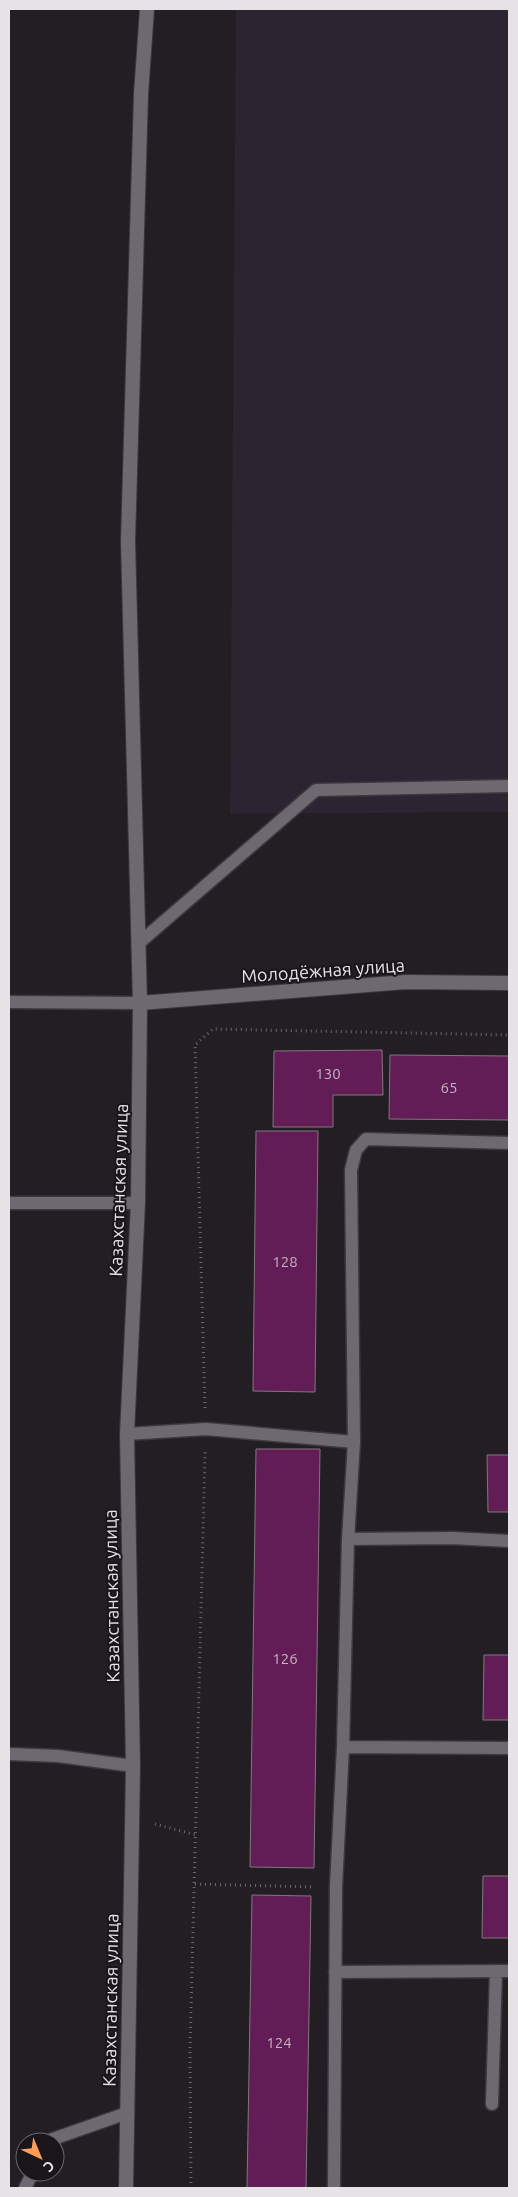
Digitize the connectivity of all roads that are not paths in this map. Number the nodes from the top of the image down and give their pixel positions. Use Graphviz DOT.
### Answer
graph roads {
  1 [pos="147,9"];
  2 [pos="509,786"];
  3 [pos="139,942"];
  4 [pos="509,983"];
  5 [pos="9,1002"];
  6 [pos="140,1003"];
  7 [pos="509,1143"];
  8 [pos="9,1203"];
  9 [pos="138,1203"];
  10 [pos="127,1434"];
  11 [pos="354,1442"];
  12 [pos="348,1538"];
  13 [pos="509,1541"];
  14 [pos="343,1747"];
  15 [pos="509,1748"];
  16 [pos="9,1754"];
  17 [pos="133,1766"];
  18 [pos="496,1971"];
  19 [pos="509,1971"];
  20 [pos="336,1972"];
  21 [pos="492,2104"];
  22 [pos="127,2113"];
  23 [pos="65,2135"];
  24 [pos="126,2188"];
  25 [pos="334,2188"];
  1 -- 3 [label="street, Казахстанская улица"];
  2 -- 3 [label="lane"];
  3 -- 6 [label="street, Казахстанская улица"];
  4 -- 6 [label="street, Молодёжная улица"];
  5 -- 6 [label="lane"];
  6 -- 9 [label="street, Казахстанская улица"];
  7 -- 11 [label="lane"];
  8 -- 9 [label="lane"];
  9 -- 10 [label="street, Казахстанская улица"];
  10 -- 11 [label="lane"];
  10 -- 17 [label="street, Казахстанская улица"];
  11 -- 12 [label="lane"];
  12 -- 13 [label="lane"];
  12 -- 14 [label="lane"];
  14 -- 15 [label="lane"];
  14 -- 20 [label="lane"];
  16 -- 17 [label="lane"];
  17 -- 22 [label="street, Казахстанская улица"];
  18 -- 19 [label="lane"];
  18 -- 20 [label="lane"];
  18 -- 21 [label="lane"];
  20 -- 25 [label="lane"];
  22 -- 23 [label="lane"];
  22 -- 24 [label="street, Казахстанская улица"];
}
